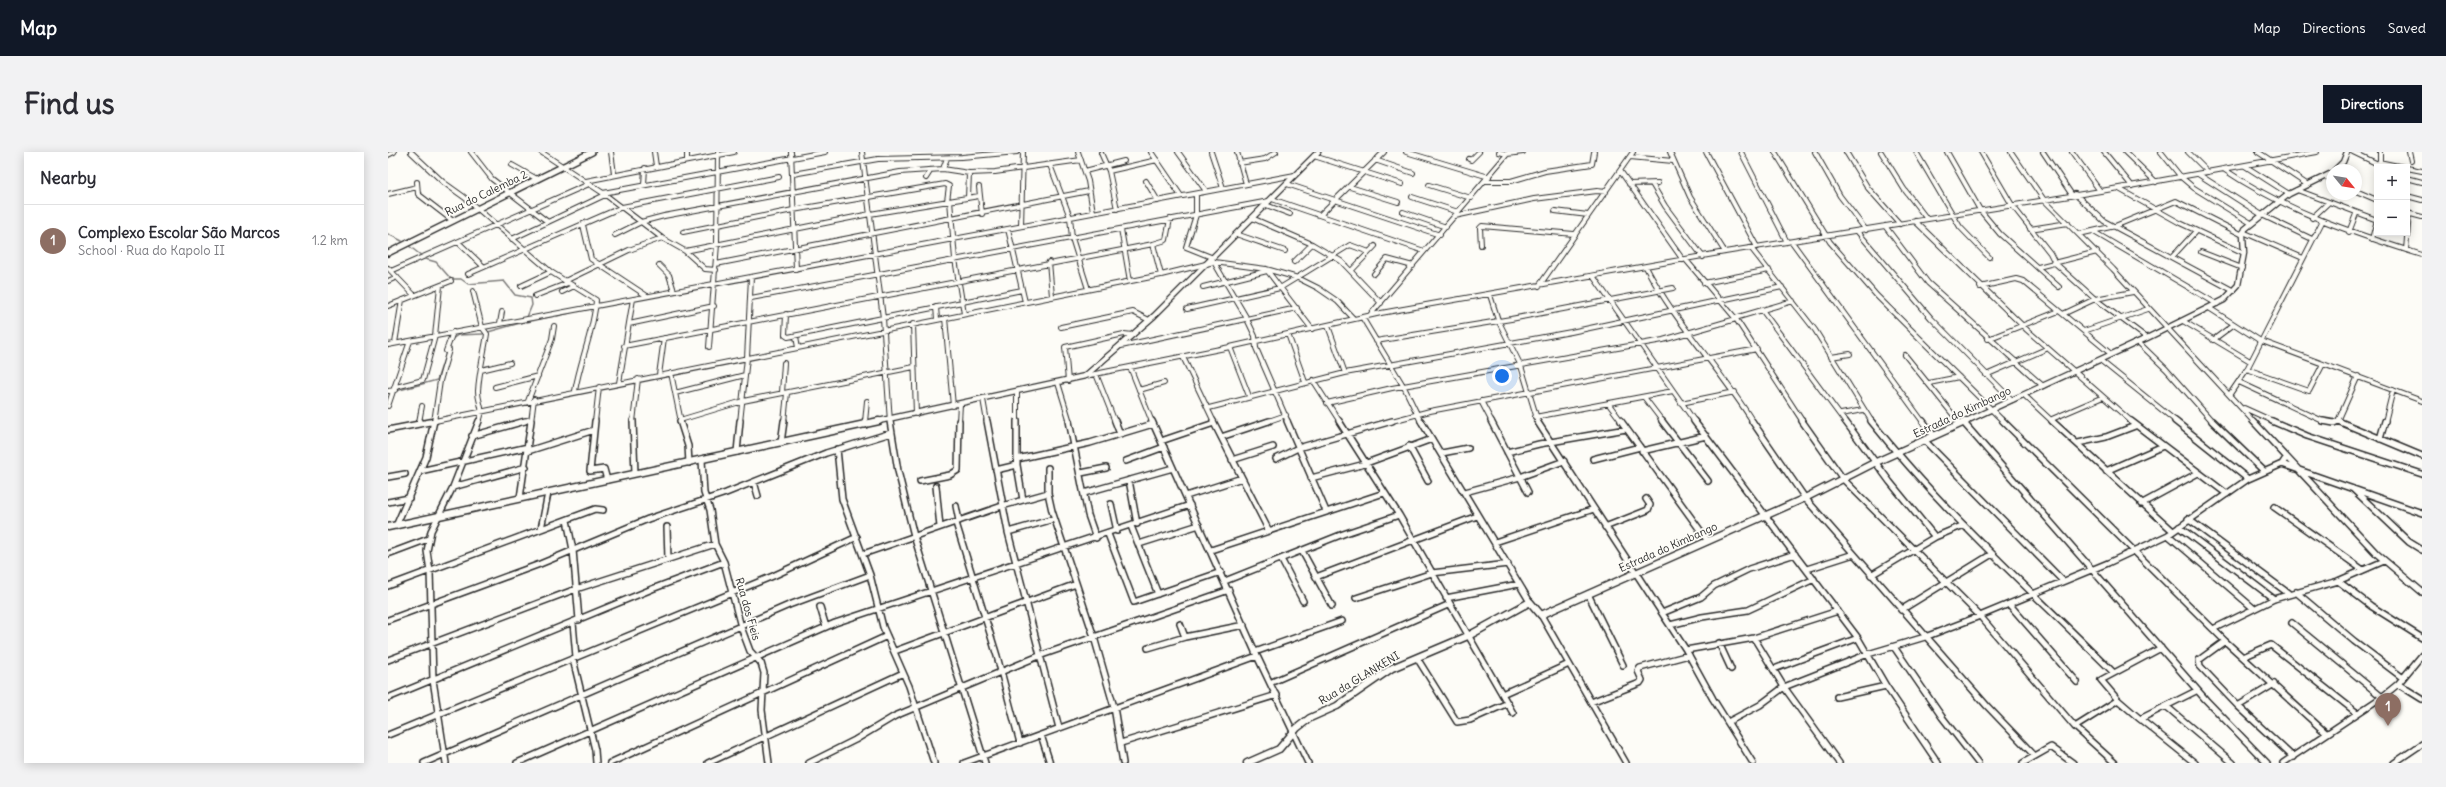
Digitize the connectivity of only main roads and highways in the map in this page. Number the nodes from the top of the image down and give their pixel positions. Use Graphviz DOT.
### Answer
graph roads {
  1 [pos="592,152"];
  2 [pos="583,154"];
  3 [pos="388,252"];
  1 -- 2 [label="main road, Rua do Calemba 2"];
  2 -- 3 [label="main road, Rua do Calemba 2"];
}
